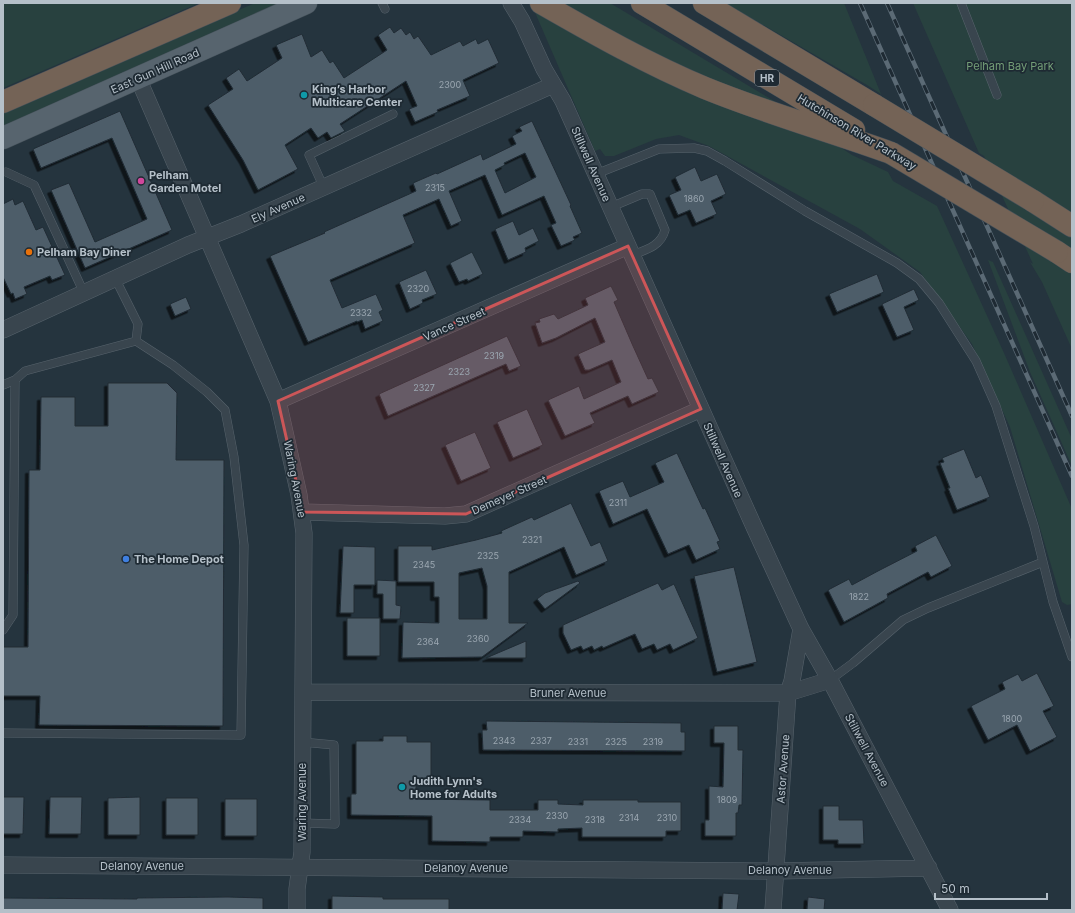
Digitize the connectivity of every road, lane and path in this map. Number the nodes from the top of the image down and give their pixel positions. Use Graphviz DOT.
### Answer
graph roads {
  1 [pos="230,3"];
  2 [pos="306,3"];
  3 [pos="511,3"];
  4 [pos="541,3"];
  5 [pos="642,3"];
  6 [pos="704,3"];
  7 [pos="961,3"];
  8 [pos="138,78"];
  9 [pos="553,85"];
  10 [pos="997,95"];
  11 [pos="3,102"];
  12 [pos="393,114"];
  13 [pos="3,138"];
  14 [pos="892,153"];
  15 [pos="4,170"];
  16 [pos="596,174"];
  17 [pos="324,188"];
  18 [pos="611,207"];
  19 [pos="1072,226"];
  20 [pos="208,237"];
  21 [pos="630,250"];
  22 [pos="1064,257"];
  23 [pos="116,278"];
  24 [pos="84,293"];
  25 [pos="3,330"];
  26 [pos="136,341"];
  27 [pos="15,380"];
  28 [pos="3,385"];
  29 [pos="278,401"];
  30 [pos="701,409"];
  31 [pos="302,512"];
  32 [pos="1043,562"];
  33 [pos="800,628"];
  34 [pos="3,630"];
  35 [pos="1072,658"];
  36 [pos="830,680"];
  37 [pos="303,692"];
  38 [pos="788,693"];
  39 [pos="3,733"];
  40 [pos="302,742"];
  41 [pos="302,823"];
  42 [pos="3,865"];
  43 [pos="300,867"];
  44 [pos="929,868"];
  45 [pos="776,870"];
  46 [pos="297,910"];
  47 [pos="773,910"];
  48 [pos="950,910"];
  1 -- 11 [label="highway"];
  2 -- 8 [label="main road, East Gun Hill Road"];
  3 -- 9 [label="street, Stillwell Avenue"];
  4 -- 14 [label="highway"];
  5 -- 14 [label="highway, Hutchinson River Parkway / HR"];
  6 -- 19 [label="highway, bridge"];
  7 -- 10 [label="lane"];
  8 -- 13 [label="main road, East Gun Hill Road"];
  8 -- 20 [label="street, Waring Avenue"];
  9 -- 16 [label="street, Stillwell Avenue"];
  9 -- 17 [label="street, Ely Avenue"];
  12 -- 17 [label="lane"];
  14 -- 22 [label="highway, Hutchinson River Parkway / HR, bridge"];
  15 -- 24 [label="lane"];
  16 -- 18 [label="street, Stillwell Avenue"];
  16 -- 32 [label="lane"];
  17 -- 20 [label="street, Ely Avenue"];
  18 -- 21 [label="street, Stillwell Avenue"];
  18 -- 21 [label="lane"];
  20 -- 23 [label="street, Ely Avenue"];
  20 -- 29 [label="street, Waring Avenue"];
  21 -- 29 [label="street, Vance Street"];
  21 -- 30 [label="street, Stillwell Avenue"];
  23 -- 24 [label="street, Ely Avenue"];
  23 -- 26 [label="lane"];
  24 -- 25 [label="street, Ely Avenue"];
  26 -- 27 [label="lane"];
  26 -- 39 [label="lane"];
  27 -- 28 [label="lane"];
  27 -- 34 [label="lane"];
  29 -- 31 [label="street, Waring Avenue"];
  30 -- 31 [label="street, Demeyer Street"];
  30 -- 33 [label="street, Stillwell Avenue"];
  31 -- 37 [label="street, Waring Avenue"];
  32 -- 35 [label="lane"];
  32 -- 36 [label="lane"];
  33 -- 36 [label="street, Stillwell Avenue"];
  33 -- 38 [label="street, Astor Avenue"];
  36 -- 38 [label="street, Bruner Avenue"];
  36 -- 44 [label="street, Stillwell Avenue"];
  37 -- 38 [label="street, Bruner Avenue"];
  37 -- 40 [label="street, Waring Avenue"];
  38 -- 45 [label="street, Astor Avenue"];
  40 -- 41 [label="street, Waring Avenue"];
  40 -- 41 [label="lane"];
  41 -- 43 [label="street, Waring Avenue"];
  42 -- 43 [label="street, Delanoy Avenue"];
  43 -- 45 [label="street, Delanoy Avenue"];
  43 -- 46 [label="street, Waring Avenue"];
  44 -- 45 [label="street, Delanoy Avenue"];
  44 -- 48 [label="street, Stillwell Avenue"];
  45 -- 47 [label="street, Astor Avenue"];
}
